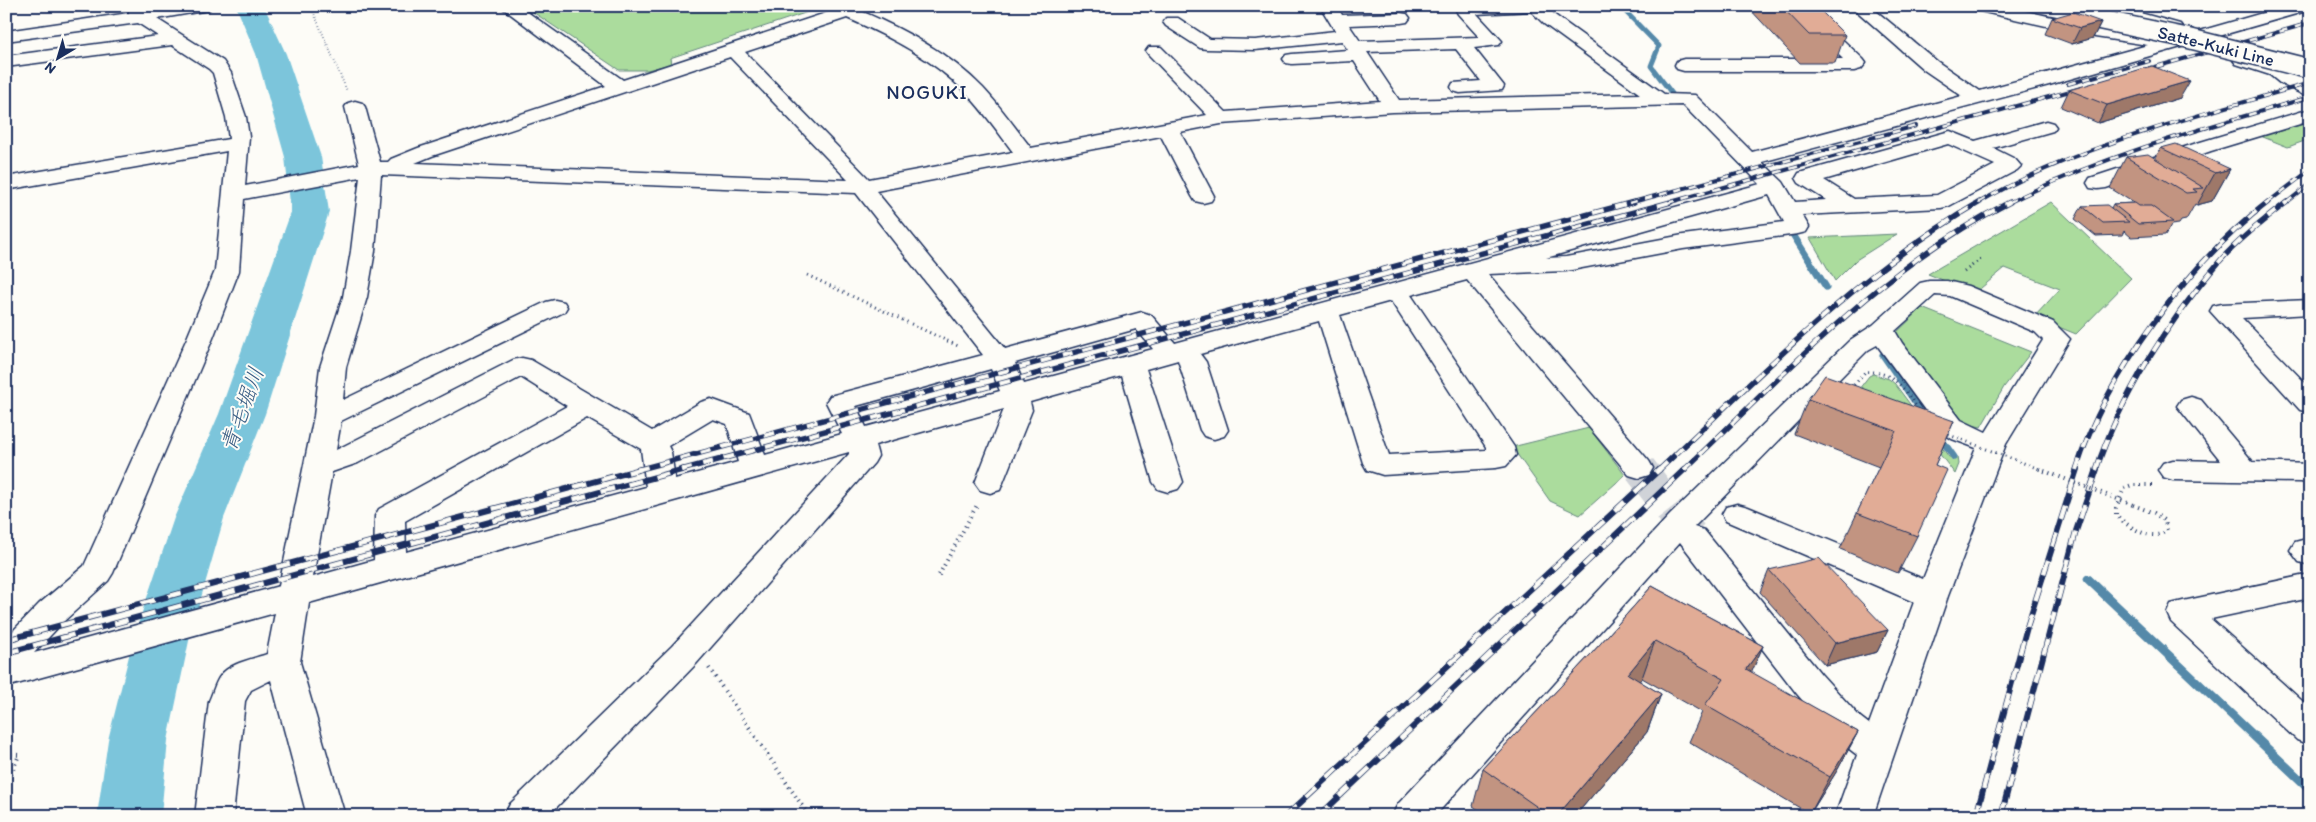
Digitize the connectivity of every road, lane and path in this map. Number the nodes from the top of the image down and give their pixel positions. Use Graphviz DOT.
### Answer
graph roads {
  1 [pos="311,6"];
  2 [pos="508,6"];
  3 [pos="1529,6"];
  4 [pos="1536,6"];
  5 [pos="1797,6"];
  6 [pos="1859,6"];
  7 [pos="1981,6"];
  8 [pos="2033,6"];
  9 [pos="2157,6"];
  10 [pos="2307,6"];
  11 [pos="198,7"];
  12 [pos="857,9"];
  13 [pos="139,12"];
  14 [pos="2094,12"];
  15 [pos="1402,18"];
  16 [pos="1172,22"];
  17 [pos="1345,33"];
  18 [pos="15,34"];
  19 [pos="2207,35"];
  20 [pos="174,39"];
  21 [pos="1461,43"];
  22 [pos="2176,44"];
  23 [pos="734,51"];
  24 [pos="1155,51"];
  25 [pos="6,60"];
  26 [pos="1271,60"];
  27 [pos="1684,65"];
  28 [pos="2310,69"];
  29 [pos="621,88"];
  30 [pos="2310,92"];
  31 [pos="1389,98"];
  32 [pos="1977,98"];
  33 [pos="1659,99"];
  34 [pos="354,107"];
  35 [pos="2310,115"];
  36 [pos="1221,118"];
  37 [pos="1167,127"];
  38 [pos="2046,127"];
  39 [pos="239,143"];
  40 [pos="1975,147"];
  41 [pos="1026,154"];
  42 [pos="1748,159"];
  43 [pos="375,168"];
  44 [pos="2098,183"];
  45 [pos="6,184"];
  46 [pos="1774,186"];
  47 [pos="863,187"];
  48 [pos="240,193"];
  49 [pos="1203,196"];
  50 [pos="1848,205"];
  51 [pos="1787,209"];
  52 [pos="1480,269"];
  53 [pos="807,275"];
  54 [pos="1397,292"];
  55 [pos="555,307"];
  56 [pos="2310,308"];
  57 [pos="1326,312"];
  58 [pos="1882,330"];
  59 [pos="985,351"];
  60 [pos="1177,351"];
  61 [pos="1132,363"];
  62 [pos="931,378"];
  63 [pos="1854,385"];
  64 [pos="1016,397"];
  65 [pos="2310,404"];
  66 [pos="586,406"];
  67 [pos="2191,406"];
  68 [pos="1613,411"];
  69 [pos="1920,411"];
  70 [pos="328,416"];
  71 [pos="1214,430"];
  72 [pos="1943,433"];
  73 [pos="859,440"];
  74 [pos="652,443"];
  75 [pos="1992,444"];
  76 [pos="320,466"];
  77 [pos="1639,468"];
  78 [pos="755,469"];
  79 [pos="2246,472"];
  80 [pos="2310,474"];
  81 [pos="2166,477"];
  82 [pos="1168,482"];
  83 [pos="990,483"];
  84 [pos="662,494"];
  85 [pos="1737,514"];
  86 [pos="1693,538"];
  87 [pos="2310,549"];
  88 [pos="2310,554"];
  89 [pos="390,568"];
  90 [pos="938,575"];
  91 [pos="2310,586"];
  92 [pos="285,596"];
  93 [pos="1932,596"];
  94 [pos="694,644"];
  95 [pos="283,662"];
  96 [pos="15,671"];
  97 [pos="2310,730"];
  98 [pos="1877,750"];
  99 [pos="6,754"];
  100 [pos="6,787"];
  101 [pos="214,816"];
  102 [pos="326,816"];
  103 [pos="523,816"];
  104 [pos="808,816"];
  105 [pos="1411,816"];
  106 [pos="1854,816"];
  1 -- 34 [label="path"];
  2 -- 29 [label="street"];
  3 -- 21 [label="street"];
  4 -- 33 [label="street"];
  5 -- 27 [label="street"];
  6 -- 32 [label="street"];
  7 -- 22 [label="street"];
  8 -- 14 [label="street, Satte-Kuki Line"];
  9 -- 19 [label="street"];
  10 -- 19 [label="street"];
  11 -- 13 [label="street"];
  12 -- 23 [label="street"];
  12 -- 41 [label="street"];
  13 -- 18 [label="street"];
  13 -- 20 [label="street"];
  14 -- 19 [label="street"];
  14 -- 28 [label="street, Satte-Kuki Line, bridge"];
  15 -- 17 [label="street"];
  16 -- 17 [label="street"];
  17 -- 21 [label="street"];
  17 -- 26 [label="street"];
  17 -- 31 [label="street"];
  18 -- 25 [label="street"];
  19 -- 22 [label="street"];
  20 -- 25 [label="street"];
  20 -- 39 [label="street"];
  21 -- 31 [label="street"];
  22 -- 30 [label="street"];
  22 -- 32 [label="street"];
  23 -- 29 [label="street"];
  23 -- 47 [label="street"];
  24 -- 36 [label="street"];
  29 -- 43 [label="street"];
  31 -- 33 [label="street"];
  31 -- 36 [label="street"];
  32 -- 42 [label="street"];
  33 -- 42 [label="street"];
  34 -- 43 [label="street"];
  35 -- 44 [label="street"];
  36 -- 37 [label="street"];
  37 -- 41 [label="street"];
  37 -- 49 [label="street"];
  38 -- 40 [label="street"];
  39 -- 45 [label="street"];
  39 -- 48 [label="street"];
  40 -- 50 [label="street"];
  40 -- 50 [label="street"];
  41 -- 47 [label="street"];
  42 -- 46 [label="street"];
  43 -- 47 [label="street"];
  43 -- 48 [label="street"];
  43 -- 70 [label="street"];
  46 -- 51 [label="street"];
  46 -- 52 [label="street"];
  47 -- 59 [label="street"];
  48 -- 96 [label="street"];
  50 -- 51 [label="street"];
  51 -- 52 [label="street"];
  52 -- 54 [label="street"];
  52 -- 68 [label="street"];
  52 -- 77 [label="street"];
  53 -- 59 [label="path"];
  54 -- 57 [label="street"];
  54 -- 57 [label="street"];
  55 -- 70 [label="street"];
  56 -- 65 [label="street"];
  57 -- 60 [label="street"];
  58 -- 75 [label="street"];
  58 -- 75 [label="street"];
  58 -- 105 [label="street"];
  59 -- 60 [label="street"];
  59 -- 62 [label="street"];
  59 -- 62 [label="street"];
  59 -- 64 [label="street"];
  60 -- 61 [label="street"];
  60 -- 71 [label="street"];
  61 -- 64 [label="street"];
  61 -- 82 [label="street"];
  62 -- 73 [label="street"];
  63 -- 69 [label="path, bridge"];
  64 -- 73 [label="street"];
  64 -- 83 [label="street"];
  66 -- 74 [label="street"];
  66 -- 76 [label="street"];
  66 -- 89 [label="street"];
  67 -- 79 [label="street"];
  70 -- 76 [label="street"];
  72 -- 81 [label="path, bridge"];
  73 -- 78 [label="street"];
  73 -- 94 [label="street"];
  74 -- 78 [label="street"];
  74 -- 84 [label="street"];
  75 -- 93 [label="street"];
  76 -- 92 [label="street"];
  78 -- 84 [label="street"];
  79 -- 80 [label="street"];
  79 -- 81 [label="street"];
  83 -- 90 [label="path"];
  84 -- 89 [label="street"];
  85 -- 93 [label="street"];
  86 -- 98 [label="street"];
  87 -- 88 [label="street"];
  89 -- 92 [label="street"];
  91 -- 97 [label="street"];
  92 -- 95 [label="street"];
  92 -- 96 [label="street"];
  93 -- 98 [label="street"];
  94 -- 103 [label="street"];
  94 -- 104 [label="path"];
  95 -- 101 [label="street"];
  95 -- 102 [label="street"];
  98 -- 106 [label="street"];
  99 -- 100 [label="path"];
}
